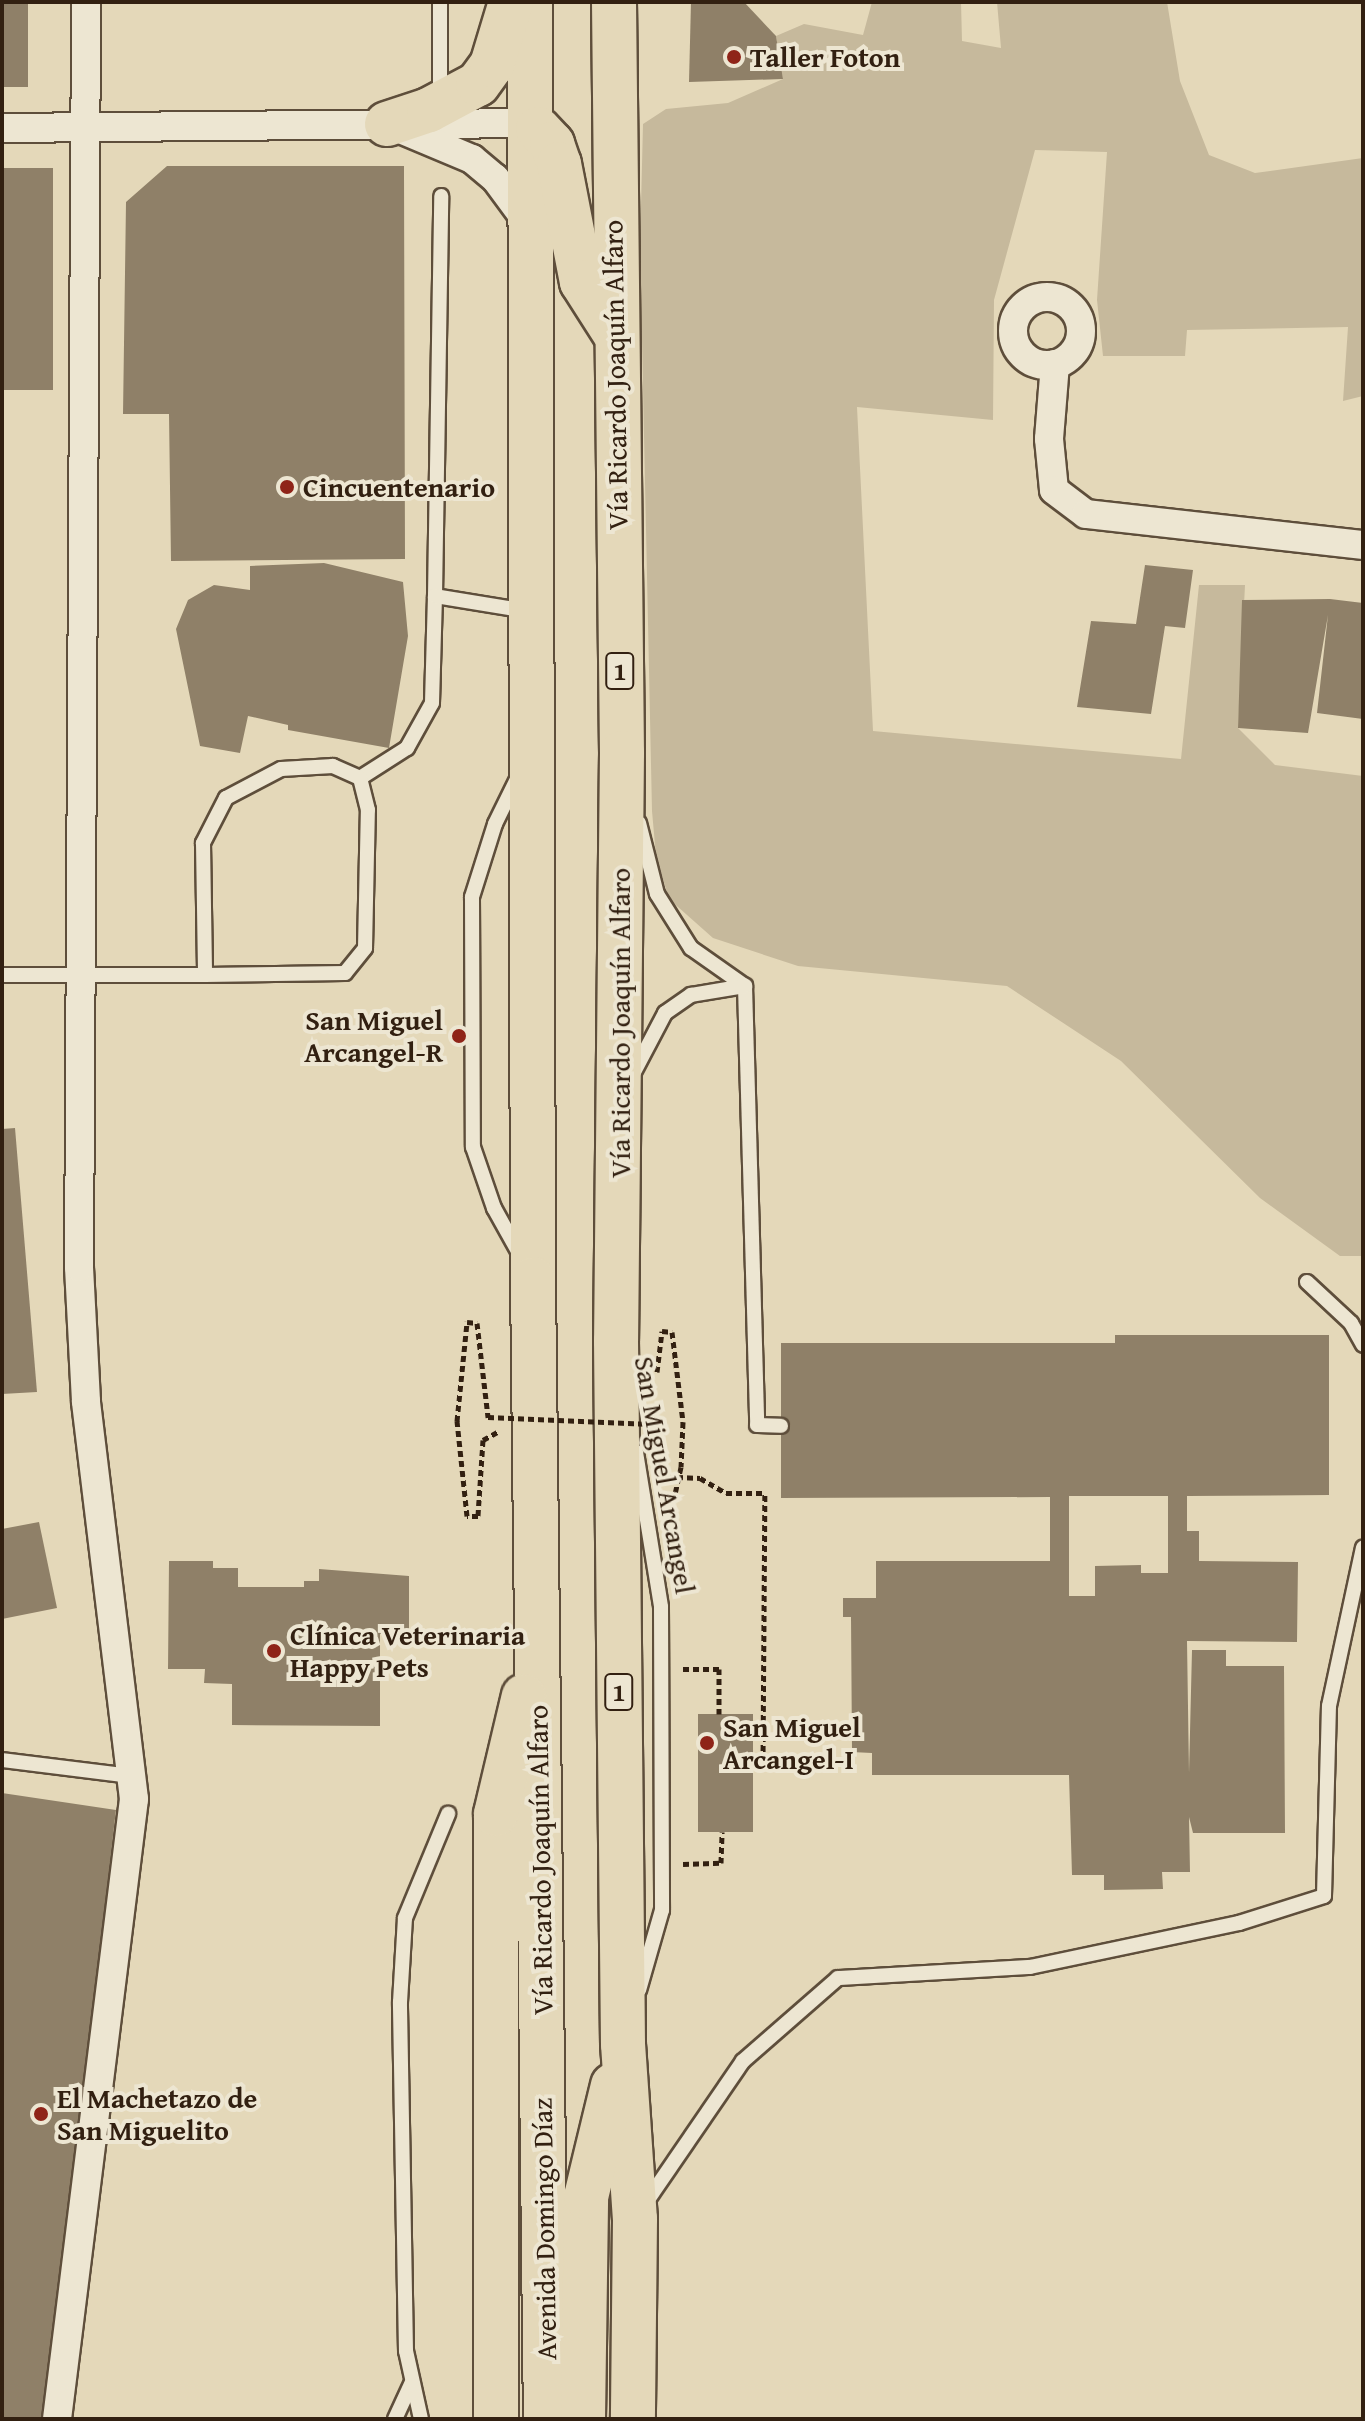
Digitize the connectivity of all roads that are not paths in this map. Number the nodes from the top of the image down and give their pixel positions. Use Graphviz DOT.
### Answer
graph roads {
  1 [pos="86,2"];
  2 [pos="440,2"];
  3 [pos="511,2"];
  4 [pos="530,2"];
  5 [pos="614,2"];
  6 [pos="439,105"];
  7 [pos="531,123"];
  8 [pos="387,124"];
  9 [pos="2,128"];
  10 [pos="85,128"];
  11 [pos="441,196"];
  12 [pos="532,227"];
  13 [pos="614,332"];
  14 [pos="1055,364"];
  15 [pos="1363,545"];
  16 [pos="435,596"];
  17 [pos="534,612"];
  18 [pos="533,746"];
  19 [pos="622,753"];
  20 [pos="360,778"];
  21 [pos="2,975"];
  22 [pos="78,975"];
  23 [pos="205,975"];
  24 [pos="745,986"];
  25 [pos="620,1098"];
  26 [pos="533,1279"];
  27 [pos="1307,1282"];
  28 [pos="616,1341"];
  29 [pos="1363,1345"];
  30 [pos="781,1426"];
  31 [pos="1363,1548"];
  32 [pos="537,1647"];
  33 [pos="2,1760"];
  34 [pos="130,1776"];
  35 [pos="448,1814"];
  36 [pos="542,2039"];
  37 [pos="623,2044"];
  38 [pos="635,2219"];
  39 [pos="412,2381"];
  40 [pos="57,2419"];
  41 [pos="395,2419"];
  42 [pos="421,2419"];
  43 [pos="496,2419"];
  44 [pos="546,2419"];
  45 [pos="583,2419"];
  46 [pos="633,2419"];
  1 -- 10 [label="street"];
  2 -- 6 [label="lane"];
  3 -- 6 [label="main road"];
  4 -- 7 [label="main road, Vía Ricardo Joaquín Alfaro"];
  5 -- 13 [label="main road, Vía Ricardo Joaquín Alfaro / 1"];
  6 -- 8 [label="main road"];
  7 -- 8 [label="street"];
  7 -- 12 [label="main road, Vía Ricardo Joaquín Alfaro"];
  7 -- 13 [label="main road"];
  8 -- 10 [label="street"];
  8 -- 12 [label="street"];
  9 -- 10 [label="street"];
  10 -- 22 [label="street"];
  11 -- 16 [label="lane"];
  12 -- 17 [label="main road, Vía Ricardo Joaquín Alfaro"];
  13 -- 19 [label="main road, Vía Ricardo Joaquín Alfaro / 1"];
  14 -- 15 [label="street"];
  16 -- 17 [label="lane"];
  16 -- 20 [label="lane"];
  17 -- 18 [label="main road, Vía Ricardo Joaquín Alfaro"];
  18 -- 26 [label="main road, Vía Ricardo Joaquín Alfaro"];
  18 -- 26 [label="lane"];
  19 -- 24 [label="lane"];
  19 -- 25 [label="main road, Vía Ricardo Joaquín Alfaro / 1"];
  20 -- 23 [label="lane"];
  20 -- 23 [label="lane"];
  21 -- 22 [label="lane"];
  22 -- 23 [label="lane"];
  22 -- 34 [label="street"];
  24 -- 25 [label="lane"];
  24 -- 30 [label="lane"];
  25 -- 28 [label="main road, Vía Ricardo Joaquín Alfaro / 1"];
  26 -- 32 [label="main road, Vía Ricardo Joaquín Alfaro"];
  27 -- 29 [label="lane"];
  28 -- 37 [label="main road, Vía Ricardo Joaquín Alfaro / 1"];
  28 -- 37 [label="lane, San Miguel Arcangel"];
  31 -- 38 [label="lane"];
  32 -- 36 [label="main road, Vía Ricardo Joaquín Alfaro"];
  32 -- 43 [label="main road"];
  33 -- 34 [label="lane"];
  34 -- 40 [label="street"];
  35 -- 39 [label="lane"];
  36 -- 44 [label="main road, Avenida Domingo Díaz"];
  37 -- 38 [label="main road"];
  37 -- 45 [label="main road, Avenida Domingo Díaz"];
  38 -- 46 [label="main road"];
  39 -- 41 [label="lane"];
  39 -- 42 [label="lane"];
}
